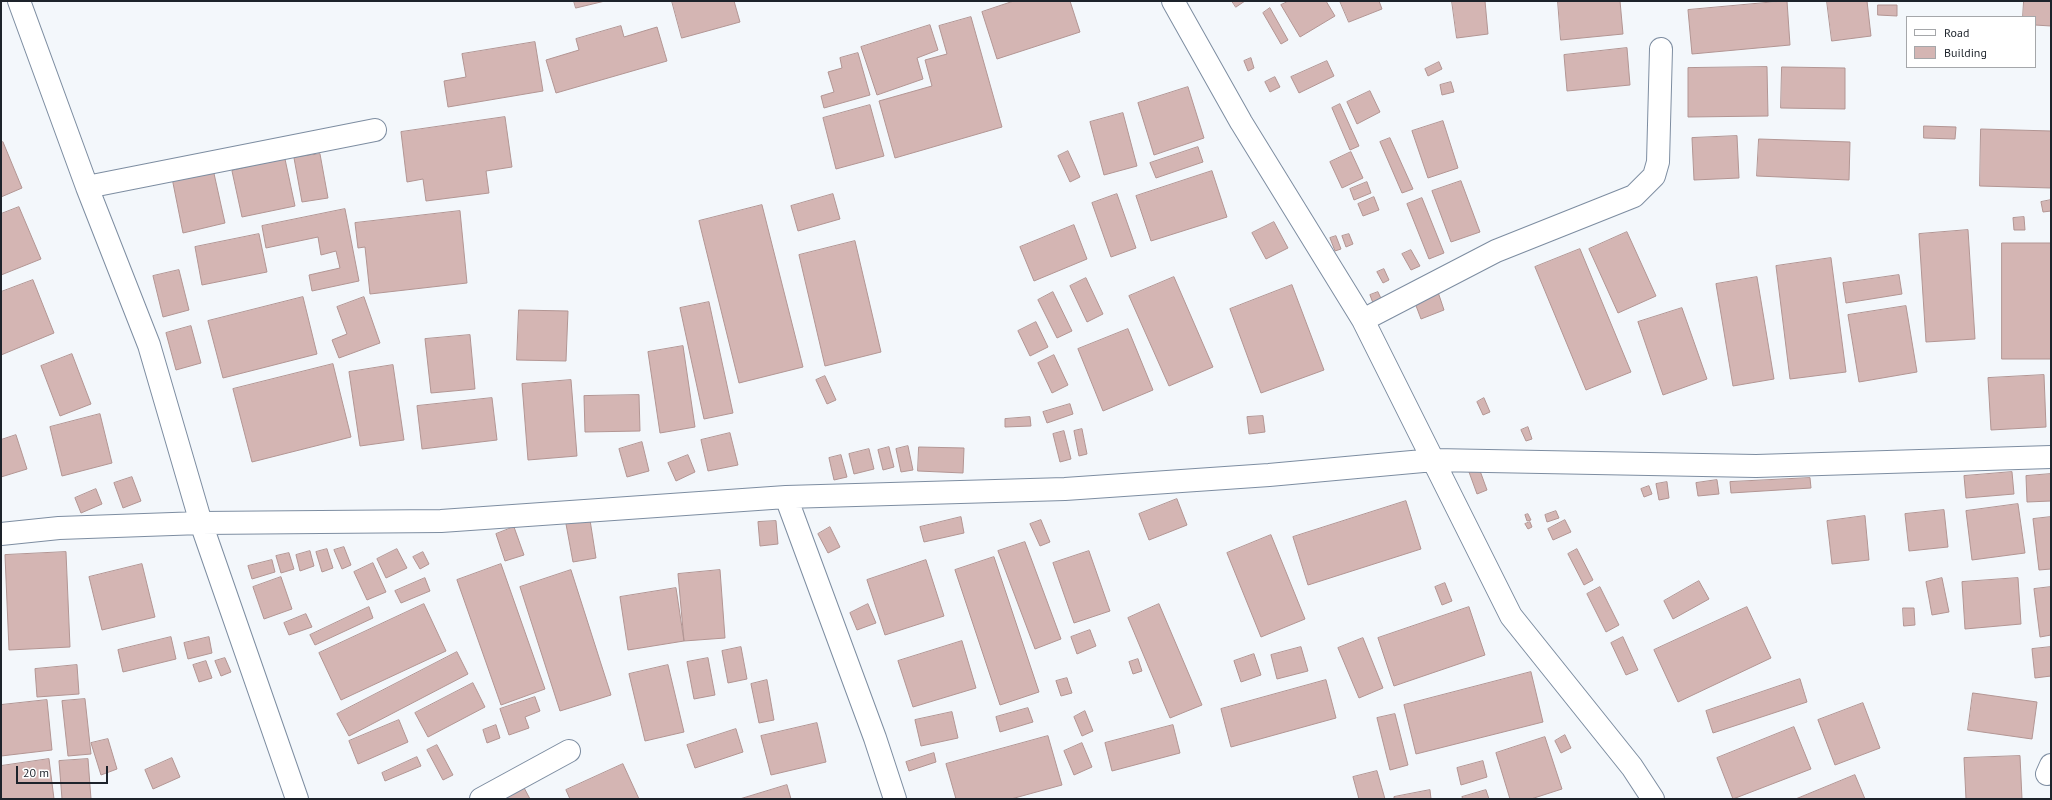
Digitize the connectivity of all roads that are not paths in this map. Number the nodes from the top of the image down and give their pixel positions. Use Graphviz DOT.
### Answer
graph roads {
  1 [pos="19,1"];
  2 [pos="1173,1"];
  3 [pos="1661,49"];
  4 [pos="375,130"];
  5 [pos="87,187"];
  6 [pos="1363,320"];
  7 [pos="2051,457"];
  8 [pos="1434,460"];
  9 [pos="786,497"];
  10 [pos="201,523"];
  11 [pos="1,534"];
  12 [pos="569,751"];
  13 [pos="297,799"];
  14 [pos="481,799"];
  15 [pos="895,799"];
  16 [pos="1653,799"];
  1 -- 5 [label="street"];
  2 -- 6 [label="street"];
  3 -- 6 [label="street"];
  4 -- 5 [label="street"];
  5 -- 10 [label="street"];
  6 -- 8 [label="street"];
  7 -- 8 [label="street"];
  8 -- 9 [label="street"];
  8 -- 16 [label="street"];
  9 -- 10 [label="street"];
  9 -- 15 [label="street"];
  10 -- 11 [label="street"];
  10 -- 13 [label="street"];
  12 -- 14 [label="street"];
}
